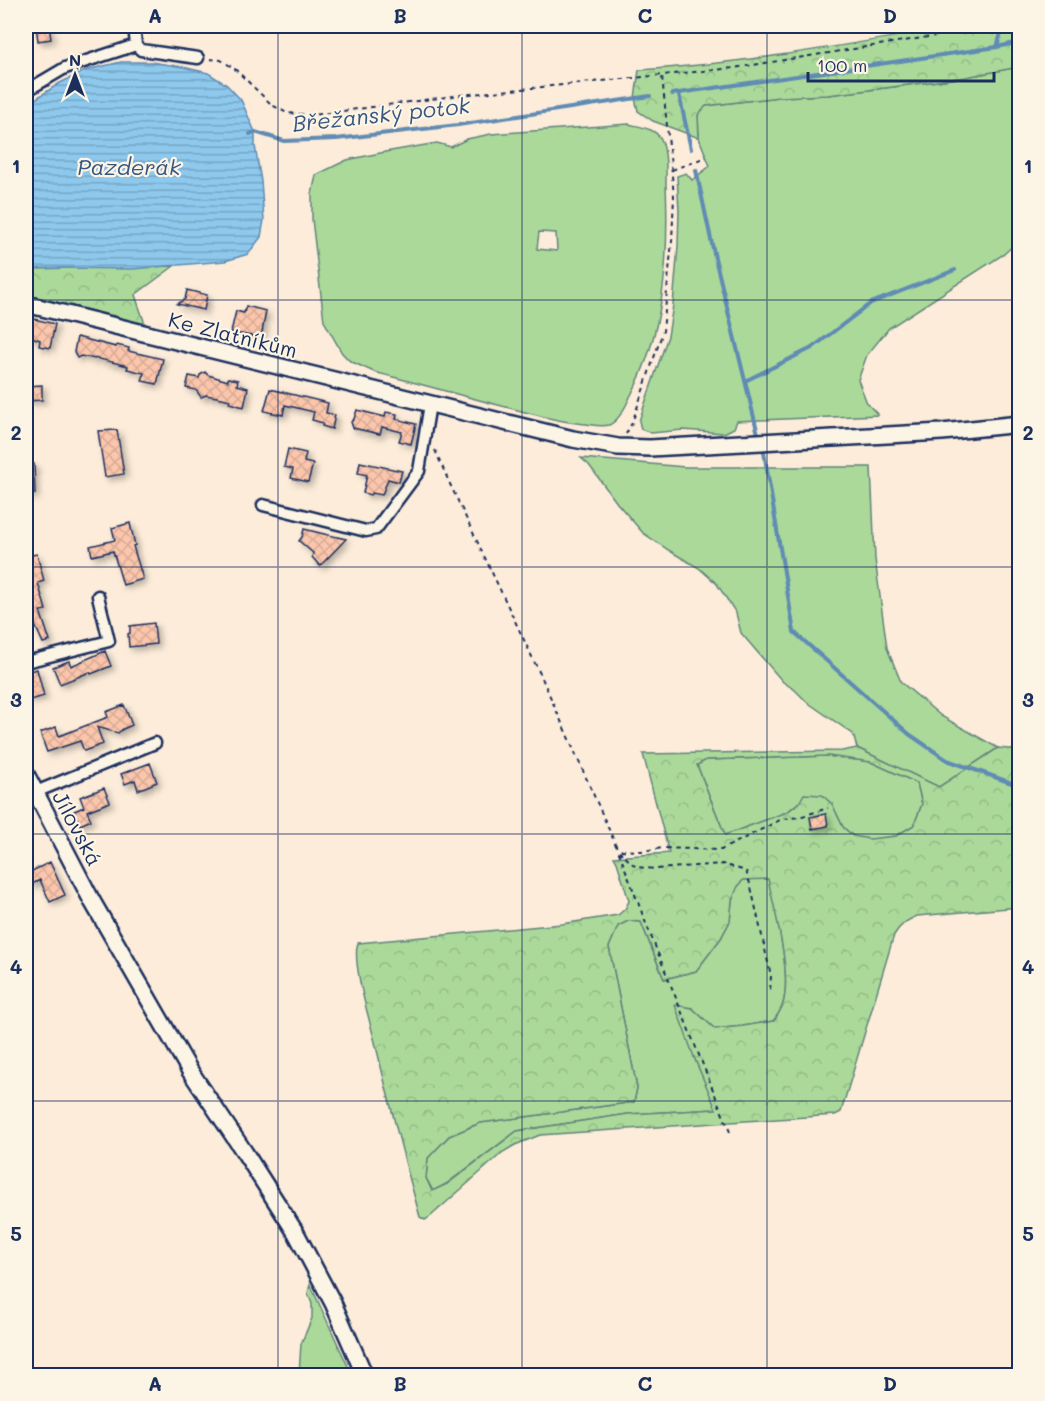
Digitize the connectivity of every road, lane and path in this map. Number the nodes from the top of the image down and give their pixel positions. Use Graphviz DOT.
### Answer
graph roads {
  1 [pos="134,26"];
  2 [pos="966,26"];
  3 [pos="136,45"];
  4 [pos="198,58"];
  5 [pos="662,75"];
  6 [pos="26,91"];
  7 [pos="706,157"];
  8 [pos="672,170"];
  9 [pos="26,304"];
  10 [pos="430,404"];
  11 [pos="1020,424"];
  12 [pos="426,425"];
  13 [pos="618,447"];
  14 [pos="263,505"];
  15 [pos="99,596"];
  16 [pos="26,662"];
  17 [pos="155,743"];
  18 [pos="26,774"];
  19 [pos="30,793"];
  20 [pos="828,808"];
  21 [pos="618,850"];
  22 [pos="770,992"];
  23 [pos="730,1132"];
  24 [pos="365,1376"];
  1 -- 3 [label="street"];
  2 -- 5 [label="path"];
  3 -- 4 [label="street"];
  3 -- 6 [label="street"];
  4 -- 5 [label="path"];
  5 -- 8 [label="path"];
  7 -- 8 [label="path"];
  8 -- 13 [label="path"];
  9 -- 10 [label="main road, Ke Zlatníkům"];
  10 -- 12 [label="street"];
  10 -- 13 [label="main road, Ke Zlatníkům"];
  11 -- 13 [label="main road, Ke Zlatníkům"];
  12 -- 14 [label="street"];
  12 -- 21 [label="path"];
  15 -- 16 [label="street"];
  17 -- 19 [label="street"];
  18 -- 19 [label="main road, Jílovská"];
  19 -- 24 [label="main road, Jílovská"];
  20 -- 21 [label="path"];
  21 -- 22 [label="path"];
  21 -- 23 [label="path"];
}
